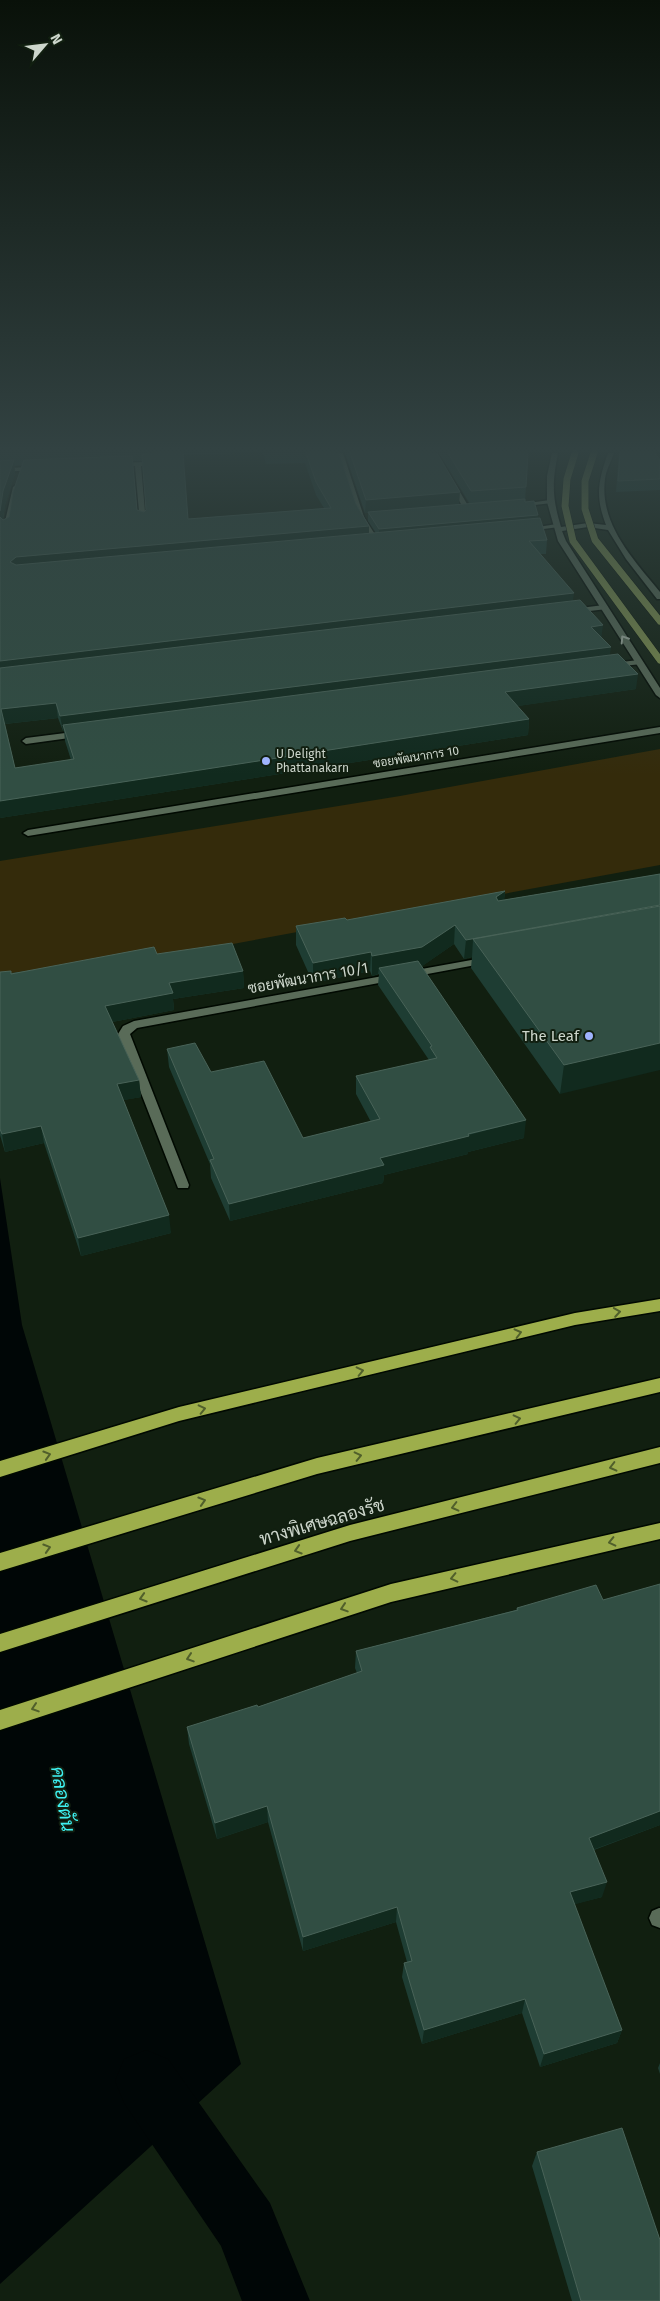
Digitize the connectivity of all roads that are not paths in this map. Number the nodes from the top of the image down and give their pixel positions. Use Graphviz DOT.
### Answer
graph roads {
  1 [pos="574,560"];
  2 [pos="587,560"];
  3 [pos="611,560"];
  4 [pos="632,560"];
  5 [pos="660,597"];
  6 [pos="604,607"];
  7 [pos="564,612"];
  8 [pos="660,621"];
  9 [pos="660,660"];
  10 [pos="639,662"];
  11 [pos="599,667"];
  12 [pos="660,695"];
  13 [pos="660,730"];
  14 [pos="86,733"];
  15 [pos="26,740"];
  16 [pos="28,833"];
  17 [pos="504,957"];
  18 [pos="183,1185"];
  19 [pos="660,1305"];
  20 [pos="660,1385"];
  21 [pos="660,1455"];
  22 [pos="0,1470"];
  23 [pos="660,1531"];
  24 [pos="0,1562"];
  25 [pos="0,1643"];
  26 [pos="0,1720"];
  1 -- 6 [label="street"];
  2 -- 9 [label="main road, bridge"];
  3 -- 8 [label="main road, bridge"];
  4 -- 5 [label="street"];
  6 -- 7 [label="street"];
  10 -- 6 [label="street, one-way"];
  10 -- 11 [label="street"];
  10 -- 12 [label="street"];
  13 -- 16 [label="street, ซอยพัฒนาการ 10"];
  14 -- 15 [label="street"];
  17 -- 18 [label="street, ซอยพัฒนาการ 10/1"];
  22 -- 19 [label="highway, one-way"];
  24 -- 20 [label="highway, one-way"];
  21 -- 25 [label="highway, ทางพิเศษฉลองรัช, one-way"];
  23 -- 26 [label="highway, one-way"];
}
